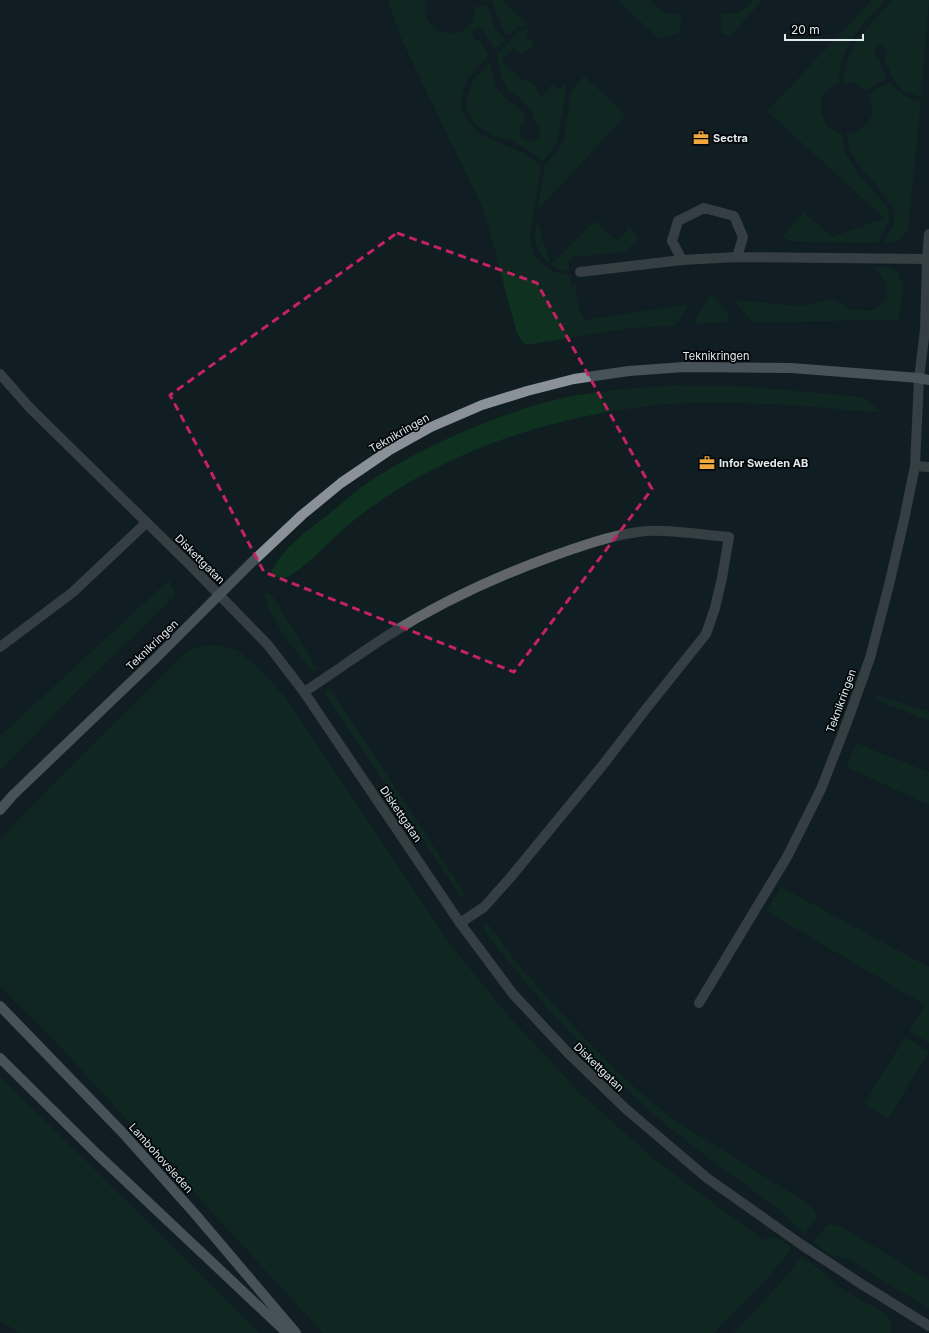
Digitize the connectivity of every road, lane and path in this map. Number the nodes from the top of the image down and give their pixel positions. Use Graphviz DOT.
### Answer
graph roads {
  1 [pos="929,234"];
  2 [pos="737,257"];
  3 [pos="926,259"];
  4 [pos="682,260"];
  5 [pos="580,272"];
  6 [pos="0,374"];
  7 [pos="926,378"];
  8 [pos="915,466"];
  9 [pos="929,467"];
  10 [pos="146,522"];
  11 [pos="220,596"];
  12 [pos="0,647"];
  13 [pos="304,692"];
  14 [pos="13,795"];
  15 [pos="0,806"];
  16 [pos="0,810"];
  17 [pos="460,923"];
  18 [pos="699,1003"];
  19 [pos="0,1006"];
  20 [pos="0,1058"];
  21 [pos="929,1326"];
  22 [pos="287,1333"];
  23 [pos="296,1333"];
  1 -- 3 [label="street"];
  2 -- 3 [label="street"];
  2 -- 4 [label="street"];
  2 -- 4 [label="street"];
  3 -- 7 [label="street"];
  4 -- 5 [label="street"];
  6 -- 10 [label="street, Diskettgatan"];
  7 -- 8 [label="street, Teknikringen"];
  7 -- 11 [label="street, Teknikringen"];
  8 -- 9 [label="street"];
  8 -- 18 [label="street, Teknikringen"];
  10 -- 11 [label="street, Diskettgatan"];
  10 -- 12 [label="street"];
  11 -- 13 [label="street, Diskettgatan"];
  11 -- 14 [label="street, Teknikringen"];
  13 -- 17 [label="street, Diskettgatan"];
  13 -- 17 [label="street"];
  14 -- 15 [label="street, Teknikringen"];
  14 -- 16 [label="street, Teknikringen"];
  17 -- 21 [label="street, Diskettgatan"];
  19 -- 23 [label="street, Lambohovsleden"];
  20 -- 22 [label="street"];
}
